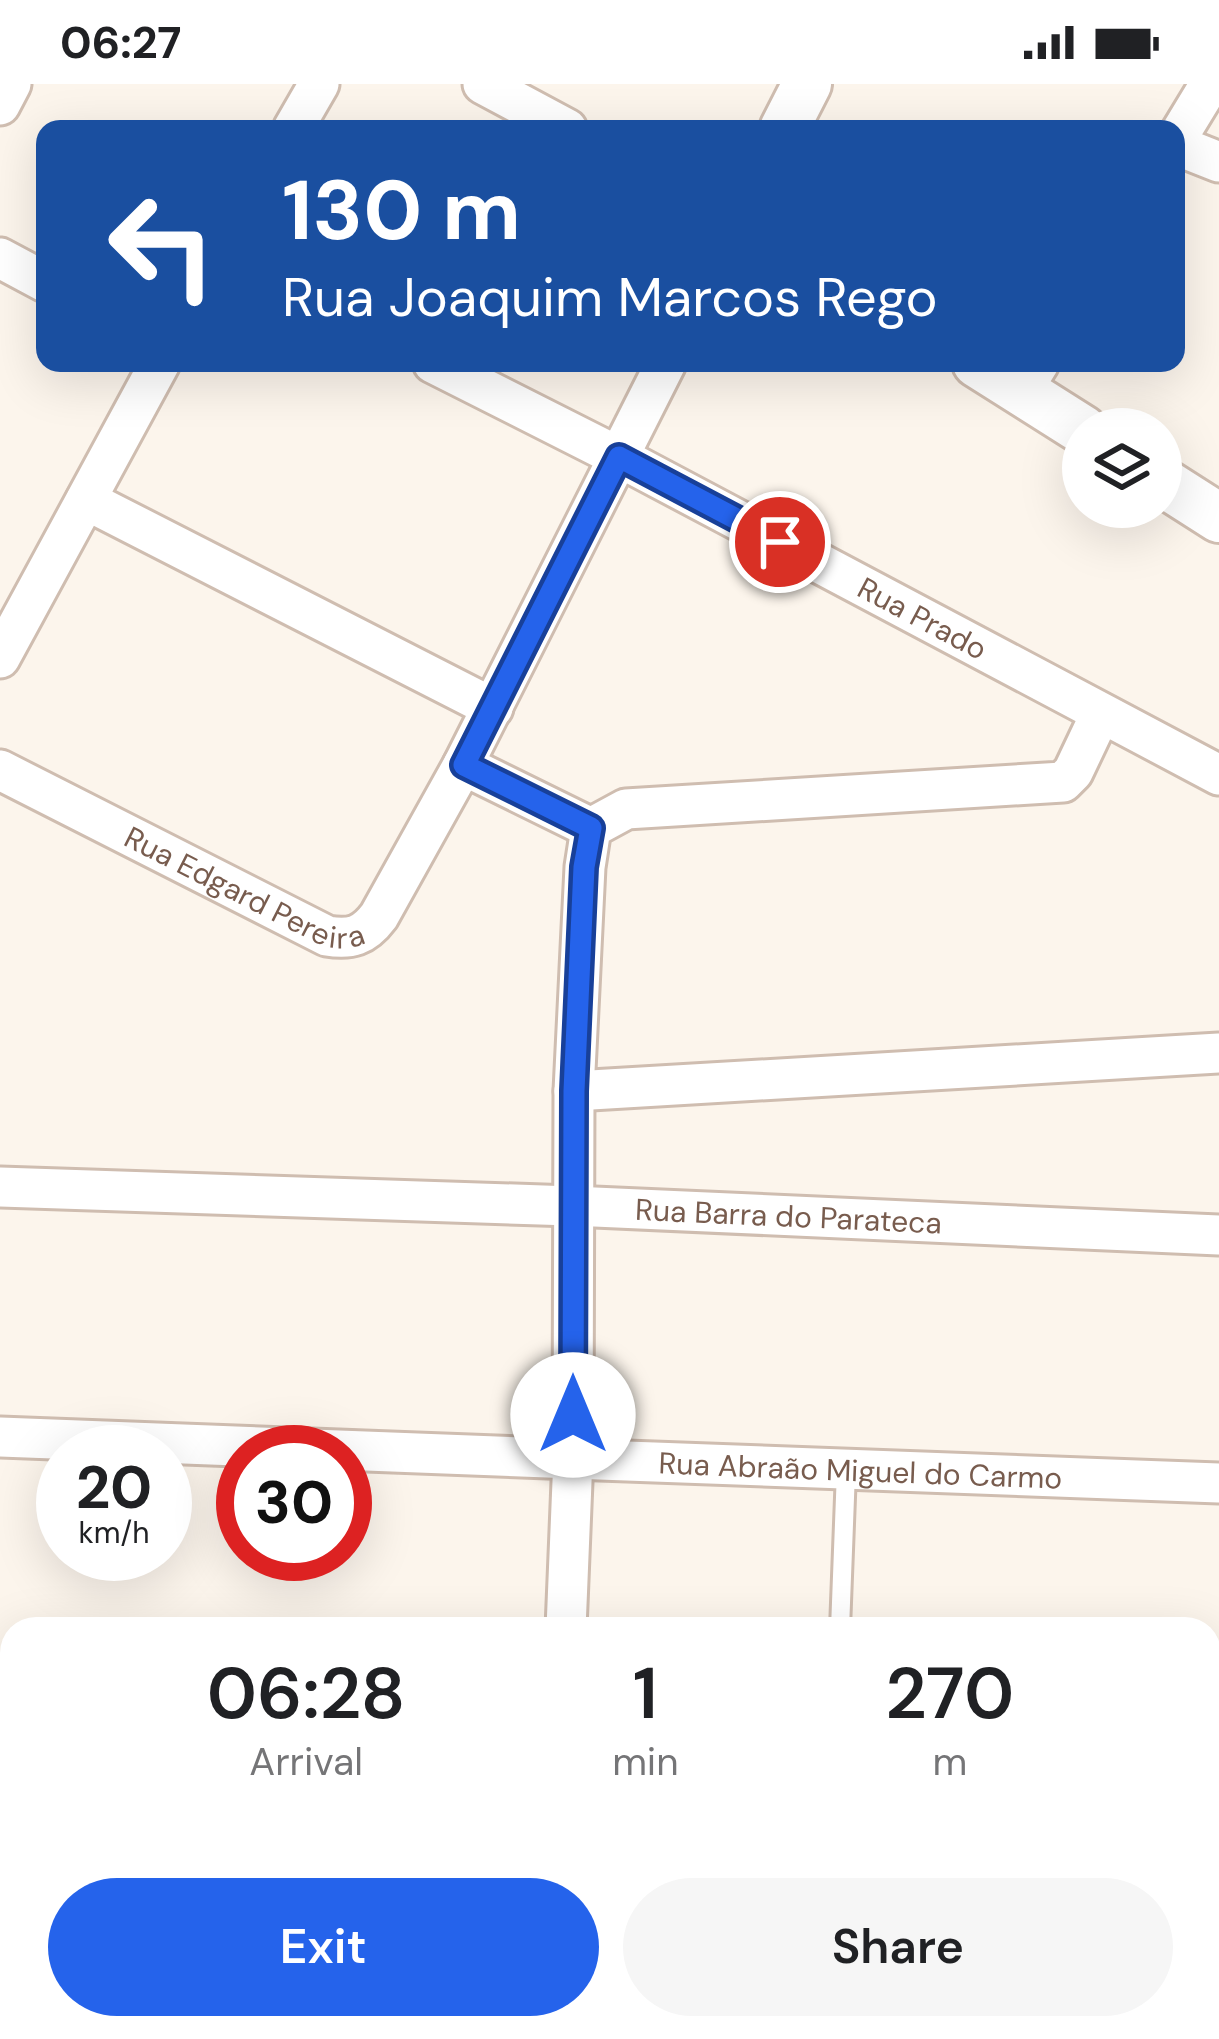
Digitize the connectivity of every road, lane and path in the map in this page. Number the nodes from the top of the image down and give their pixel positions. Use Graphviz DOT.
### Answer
graph roads {
  1 [pos="11,84"];
  2 [pos="319,84"];
  3 [pos="483,84"];
  4 [pos="807,84"];
  5 [pos="1210,84"];
  6 [pos="0,105"];
  7 [pos="298,120"];
  8 [pos="550,120"];
  9 [pos="789,120"];
  10 [pos="1185,127"];
  11 [pos="1185,146"];
  12 [pos="1219,162"];
  13 [pos="0,258"];
  14 [pos="36,277"];
  15 [pos="155,372"];
  16 [pos="451,372"];
  17 [pos="662,372"];
  18 [pos="1030,376"];
  19 [pos="1062,409"];
  20 [pos="619,457"];
  21 [pos="1182,494"];
  22 [pos="86,500"];
  23 [pos="1219,518"];
  24 [pos="0,658"];
  25 [pos="493,708"];
  26 [pos="1101,713"];
  27 [pos="464,765"];
  28 [pos="0,770"];
  29 [pos="1219,775"];
  30 [pos="591,828"];
  31 [pos="1219,1053"];
  32 [pos="574,1091"];
  33 [pos="0,1187"];
  34 [pos="572,1206"];
  35 [pos="1219,1235"];
  36 [pos="0,1437"];
  37 [pos="573,1457"];
  38 [pos="846,1471"];
  39 [pos="1219,1483"];
  40 [pos="566,1617"];
  41 [pos="840,1617"];
  1 -- 6 [label="street"];
  2 -- 7 [label="street"];
  3 -- 8 [label="street"];
  4 -- 9 [label="street"];
  5 -- 10 [label="street"];
  11 -- 12 [label="street"];
  13 -- 14 [label="street"];
  15 -- 22 [label="street"];
  16 -- 20 [label="street, Rua Prado"];
  17 -- 20 [label="street, Rua Edgard Pereira"];
  18 -- 19 [label="street"];
  20 -- 25 [label="street, Rua Edgard Pereira"];
  20 -- 26 [label="street, Rua Prado"];
  21 -- 23 [label="street"];
  22 -- 24 [label="street"];
  22 -- 25 [label="street"];
  25 -- 27 [label="street, Rua Edgard Pereira"];
  26 -- 29 [label="street, Rua Prado"];
  26 -- 30 [label="street"];
  27 -- 28 [label="street, Rua Edgard Pereira"];
  27 -- 30 [label="street"];
  30 -- 32 [label="street"];
  31 -- 32 [label="street"];
  32 -- 34 [label="street"];
  33 -- 34 [label="street, Rua Barra do Parateca"];
  34 -- 35 [label="street, Rua Barra do Parateca"];
  34 -- 37 [label="street"];
  36 -- 37 [label="street, Rua Abraão Miguel do Carmo"];
  37 -- 38 [label="street, Rua Abraão Miguel do Carmo"];
  37 -- 40 [label="street"];
  38 -- 39 [label="street, Rua Abraão Miguel do Carmo"];
  38 -- 41 [label="lane"];
}
